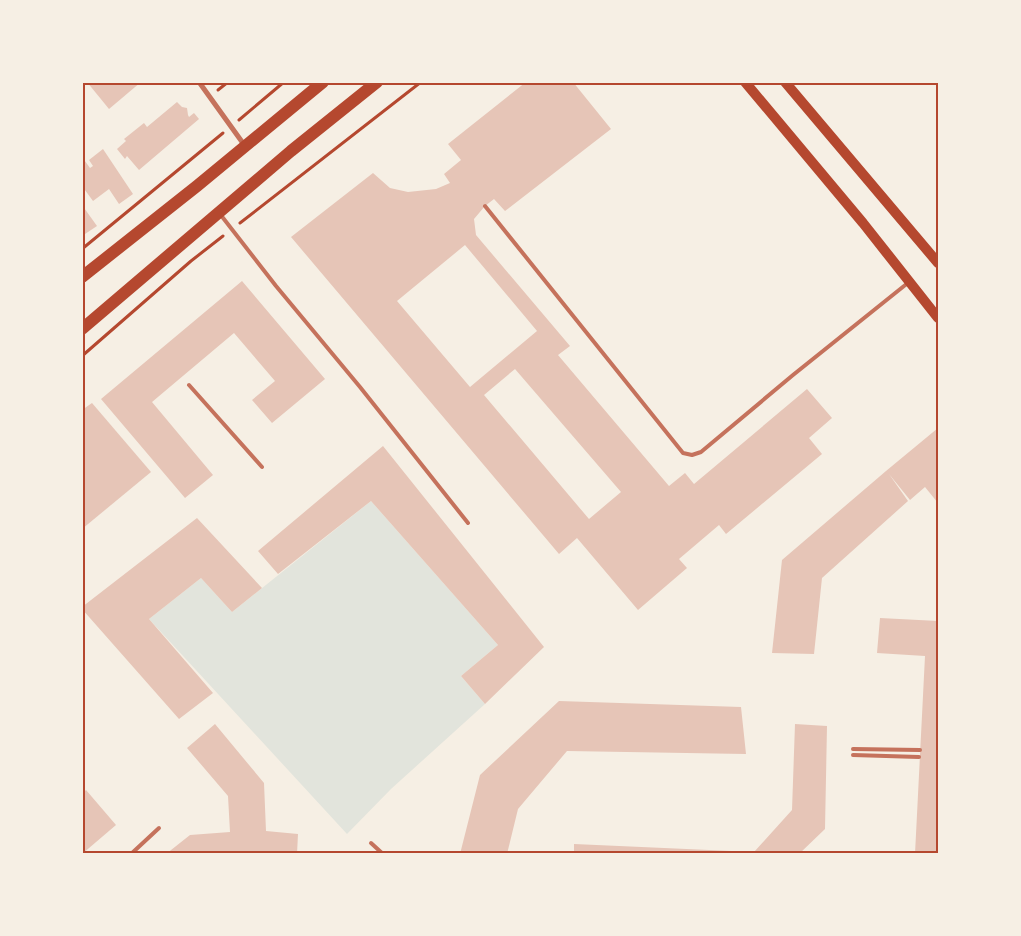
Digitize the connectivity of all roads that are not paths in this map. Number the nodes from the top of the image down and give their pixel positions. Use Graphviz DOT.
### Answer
graph roads {
  1 [pos="199,82"];
  2 [pos="323,82"];
  3 [pos="377,82"];
  4 [pos="745,82"];
  5 [pos="785,82"];
  6 [pos="245,146"];
  7 [pos="485,206"];
  8 [pos="219,213"];
  9 [pos="938,263"];
  10 [pos="82,278"];
  11 [pos="910,281"];
  12 [pos="938,318"];
  13 [pos="82,329"];
  14 [pos="189,385"];
  15 [pos="262,467"];
  16 [pos="468,523"];
  17 [pos="853,750"];
  18 [pos="920,750"];
  19 [pos="853,755"];
  20 [pos="919,757"];
  21 [pos="159,828"];
  22 [pos="371,843"];
  23 [pos="130,854"];
  24 [pos="383,854"];
  1 -- 6 [label="street"];
  2 -- 6 [label="main road"];
  3 -- 8 [label="main road"];
  4 -- 11 [label="main road"];
  5 -- 9 [label="main road"];
  6 -- 10 [label="main road"];
  7 -- 11 [label="lane"];
  8 -- 13 [label="main road"];
  8 -- 16 [label="lane"];
  11 -- 12 [label="main road"];
  14 -- 15 [label="lane"];
  17 -- 18 [label="lane"];
  19 -- 20 [label="lane"];
  21 -- 23 [label="lane"];
  22 -- 24 [label="lane"];
}
